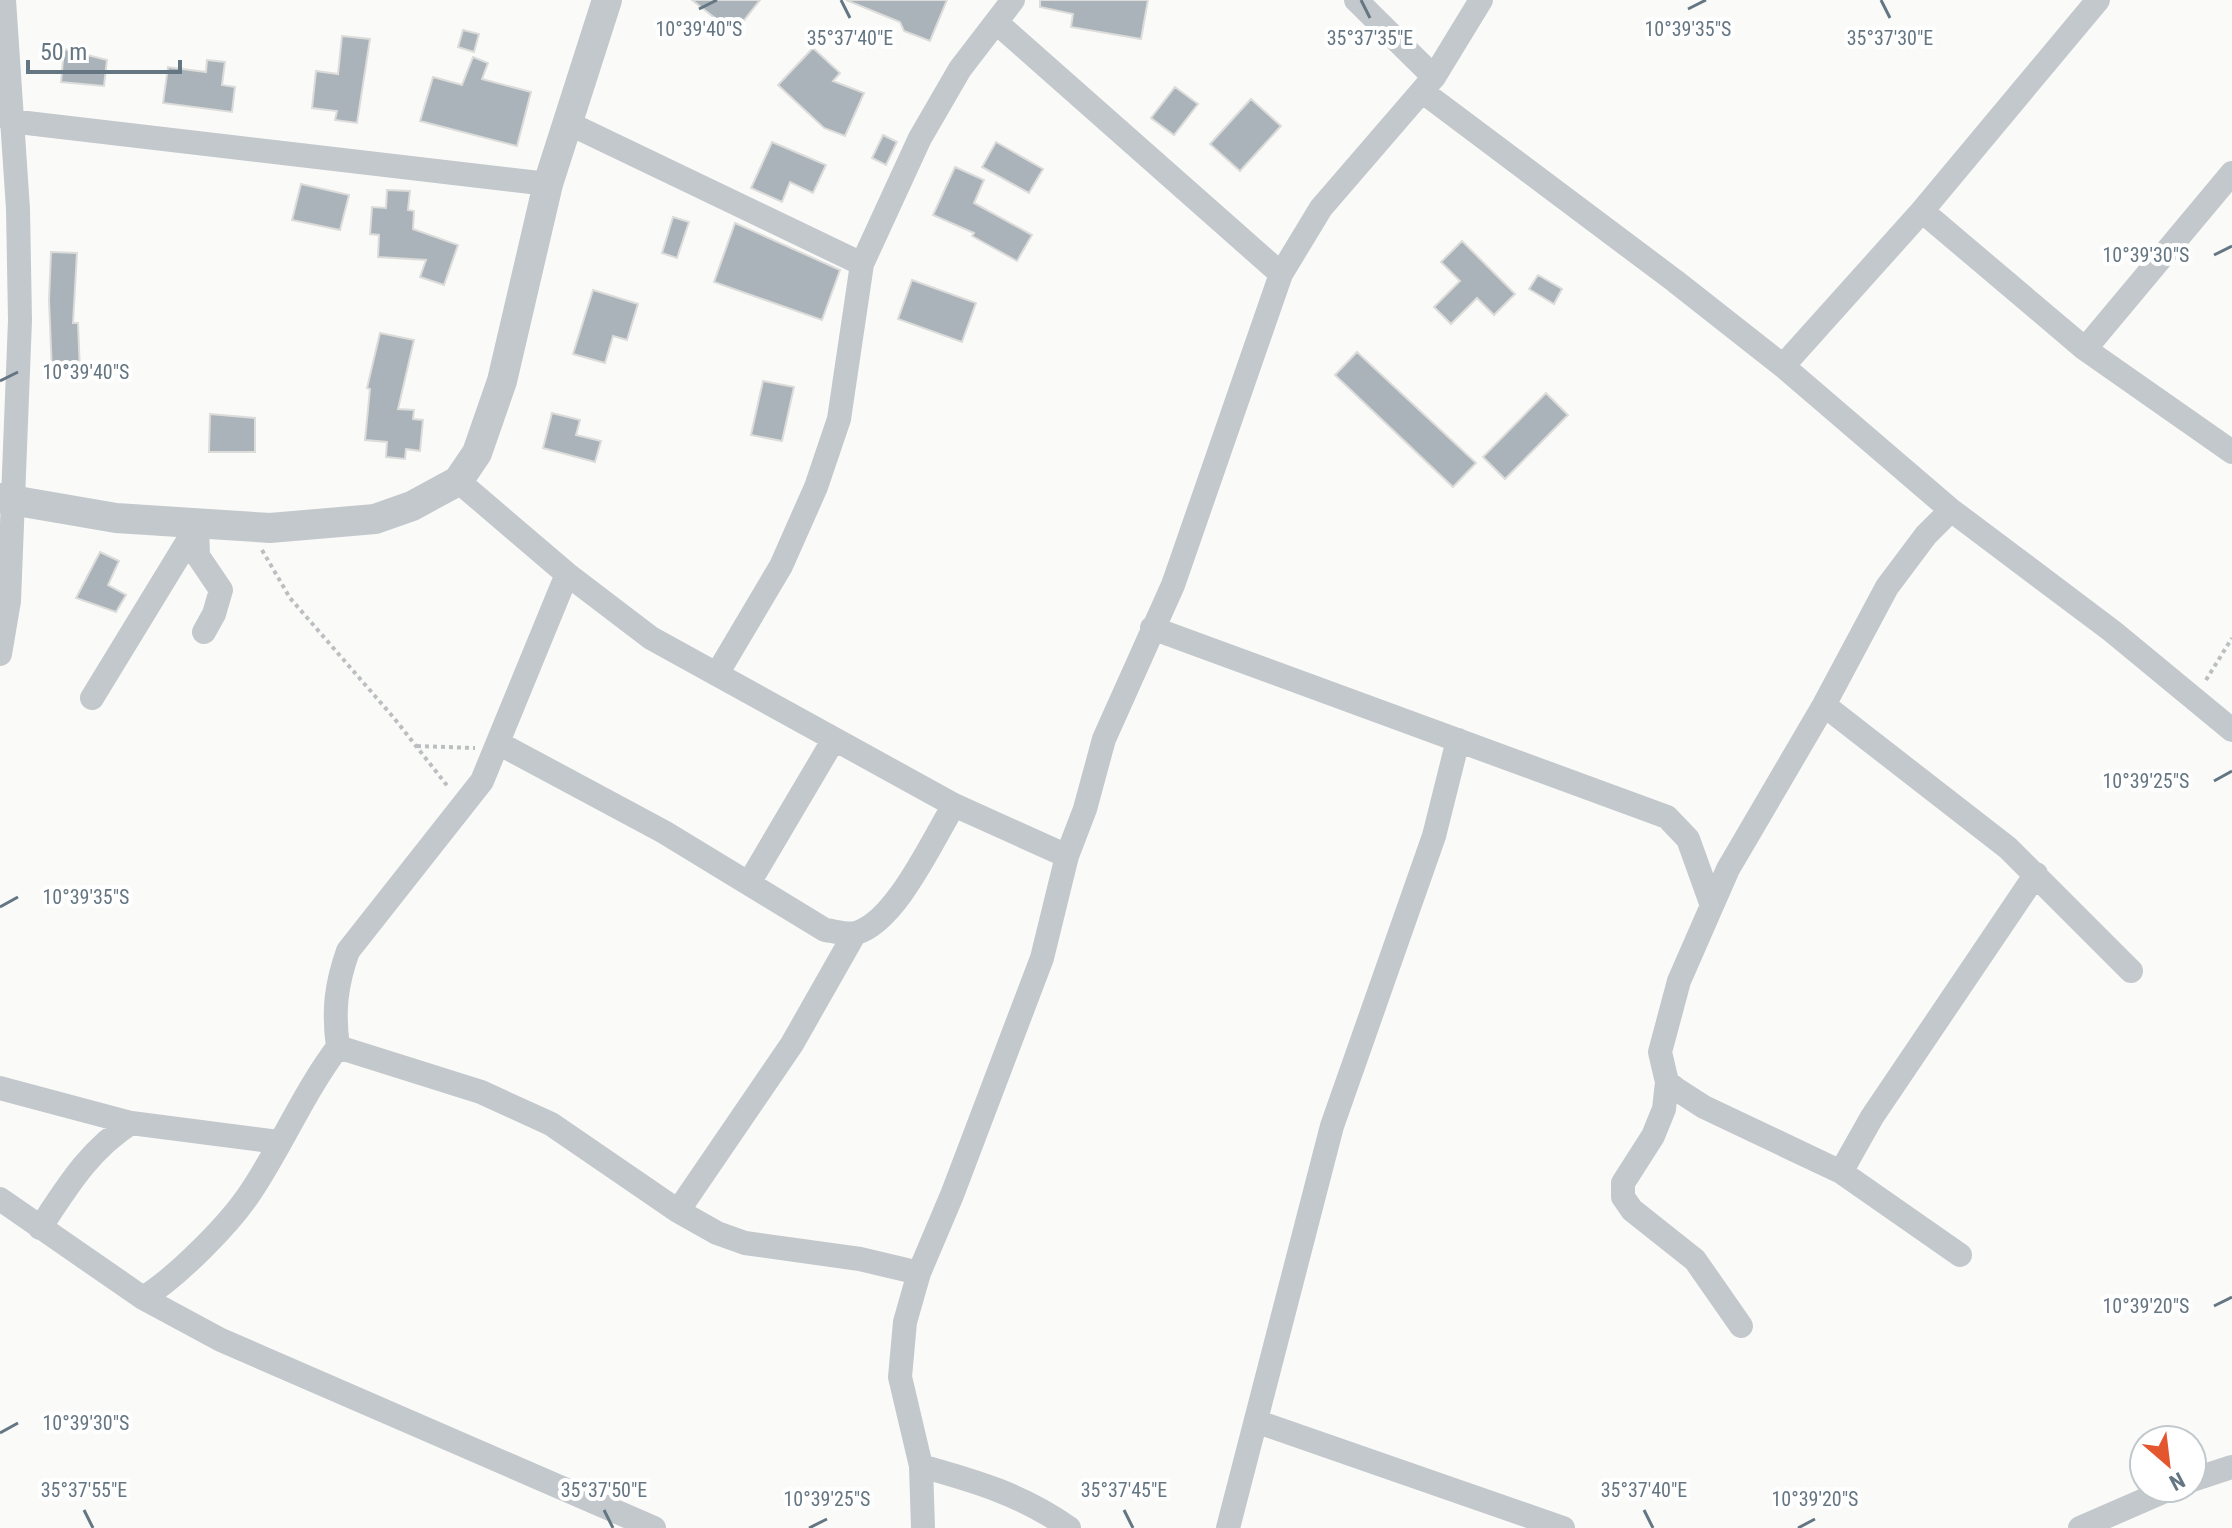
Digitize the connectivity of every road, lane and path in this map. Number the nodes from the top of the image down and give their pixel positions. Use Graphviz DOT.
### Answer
graph roads {
  1 [pos="4,0"];
  2 [pos="607,0"];
  3 [pos="1013,0"];
  4 [pos="1356,0"];
  5 [pos="1481,0"];
  6 [pos="2098,0"];
  7 [pos="997,23"];
  8 [pos="1428,84"];
  9 [pos="10,121"];
  10 [pos="568,123"];
  11 [pos="2232,173"];
  12 [pos="548,184"];
  13 [pos="1922,211"];
  14 [pos="862,264"];
  15 [pos="1281,274"];
  16 [pos="2085,349"];
  17 [pos="1783,366"];
  18 [pos="2232,452"];
  19 [pos="458,481"];
  20 [pos="7,499"];
  21 [pos="1951,510"];
  22 [pos="197,526"];
  23 [pos="248,527"];
  24 [pos="567,574"];
  25 [pos="1152,628"];
  26 [pos="204,632"];
  27 [pos="2232,638"];
  28 [pos="0,654"];
  29 [pos="717,674"];
  30 [pos="92,698"];
  31 [pos="2198,699"];
  32 [pos="1824,705"];
  33 [pos="2232,730"];
  34 [pos="834,739"];
  35 [pos="1458,740"];
  36 [pos="417,746"];
  37 [pos="498,748"];
  38 [pos="954,805"];
  39 [pos="462,806"];
  40 [pos="1067,856"];
  41 [pos="2036,874"];
  42 [pos="749,883"];
  43 [pos="1711,903"];
  44 [pos="855,933"];
  45 [pos="2131,971"];
  46 [pos="338,1047"];
  47 [pos="1667,1082"];
  48 [pos="0,1088"];
  49 [pos="131,1123"];
  50 [pos="278,1142"];
  51 [pos="1841,1172"];
  52 [pos="0,1199"];
  53 [pos="678,1211"];
  54 [pos="40,1228"];
  55 [pos="1960,1255"];
  56 [pos="919,1273"];
  57 [pos="143,1298"];
  58 [pos="1741,1326"];
  59 [pos="1258,1422"];
  60 [pos="921,1466"];
  61 [pos="2232,1467"];
  62 [pos="2208,1475"];
  63 [pos="2135,1504"];
  64 [pos="654,1528"];
  65 [pos="923,1528"];
  66 [pos="1069,1528"];
  67 [pos="1228,1528"];
  68 [pos="1563,1528"];
  69 [pos="2080,1528"];
  1 -- 9 [label="street"];
  2 -- 10 [label="street"];
  3 -- 7 [label="street"];
  4 -- 8 [label="street"];
  5 -- 8 [label="street"];
  6 -- 13 [label="street"];
  7 -- 14 [label="street"];
  7 -- 15 [label="street"];
  8 -- 15 [label="street"];
  8 -- 17 [label="street"];
  9 -- 12 [label="street"];
  9 -- 20 [label="street"];
  10 -- 12 [label="street"];
  10 -- 14 [label="street"];
  11 -- 16 [label="street"];
  12 -- 19 [label="street"];
  13 -- 16 [label="street"];
  13 -- 17 [label="street"];
  14 -- 29 [label="street"];
  15 -- 25 [label="street"];
  16 -- 18 [label="street"];
  17 -- 21 [label="street"];
  19 -- 23 [label="street"];
  19 -- 24 [label="street"];
  20 -- 22 [label="street"];
  20 -- 28 [label="street"];
  21 -- 31 [label="street"];
  21 -- 32 [label="street"];
  22 -- 23 [label="street"];
  22 -- 26 [label="street"];
  22 -- 30 [label="street"];
  23 -- 36 [label="path"];
  24 -- 29 [label="street"];
  24 -- 37 [label="street"];
  25 -- 35 [label="street"];
  25 -- 40 [label="street"];
  27 -- 31 [label="path"];
  29 -- 34 [label="street"];
  31 -- 33 [label="street"];
  32 -- 41 [label="street"];
  32 -- 43 [label="street"];
  34 -- 38 [label="street"];
  34 -- 42 [label="street"];
  35 -- 43 [label="street"];
  35 -- 59 [label="street"];
  36 -- 37 [label="path"];
  36 -- 39 [label="path"];
  37 -- 39 [label="street"];
  37 -- 42 [label="street"];
  38 -- 40 [label="street"];
  38 -- 44 [label="street"];
  39 -- 46 [label="street"];
  40 -- 56 [label="street"];
  41 -- 45 [label="street"];
  41 -- 51 [label="street"];
  42 -- 44 [label="street"];
  43 -- 47 [label="street"];
  44 -- 53 [label="street"];
  46 -- 50 [label="street"];
  46 -- 53 [label="street"];
  47 -- 51 [label="street"];
  47 -- 58 [label="street"];
  48 -- 49 [label="street"];
  49 -- 50 [label="street"];
  49 -- 54 [label="street"];
  50 -- 57 [label="street"];
  51 -- 55 [label="street"];
  52 -- 54 [label="street"];
  53 -- 56 [label="street"];
  54 -- 57 [label="street"];
  56 -- 60 [label="street"];
  57 -- 64 [label="street"];
  59 -- 67 [label="street"];
  59 -- 68 [label="street"];
  60 -- 65 [label="street"];
  60 -- 66 [label="street"];
  61 -- 62 [label="street"];
  63 -- 69 [label="street"];
}
